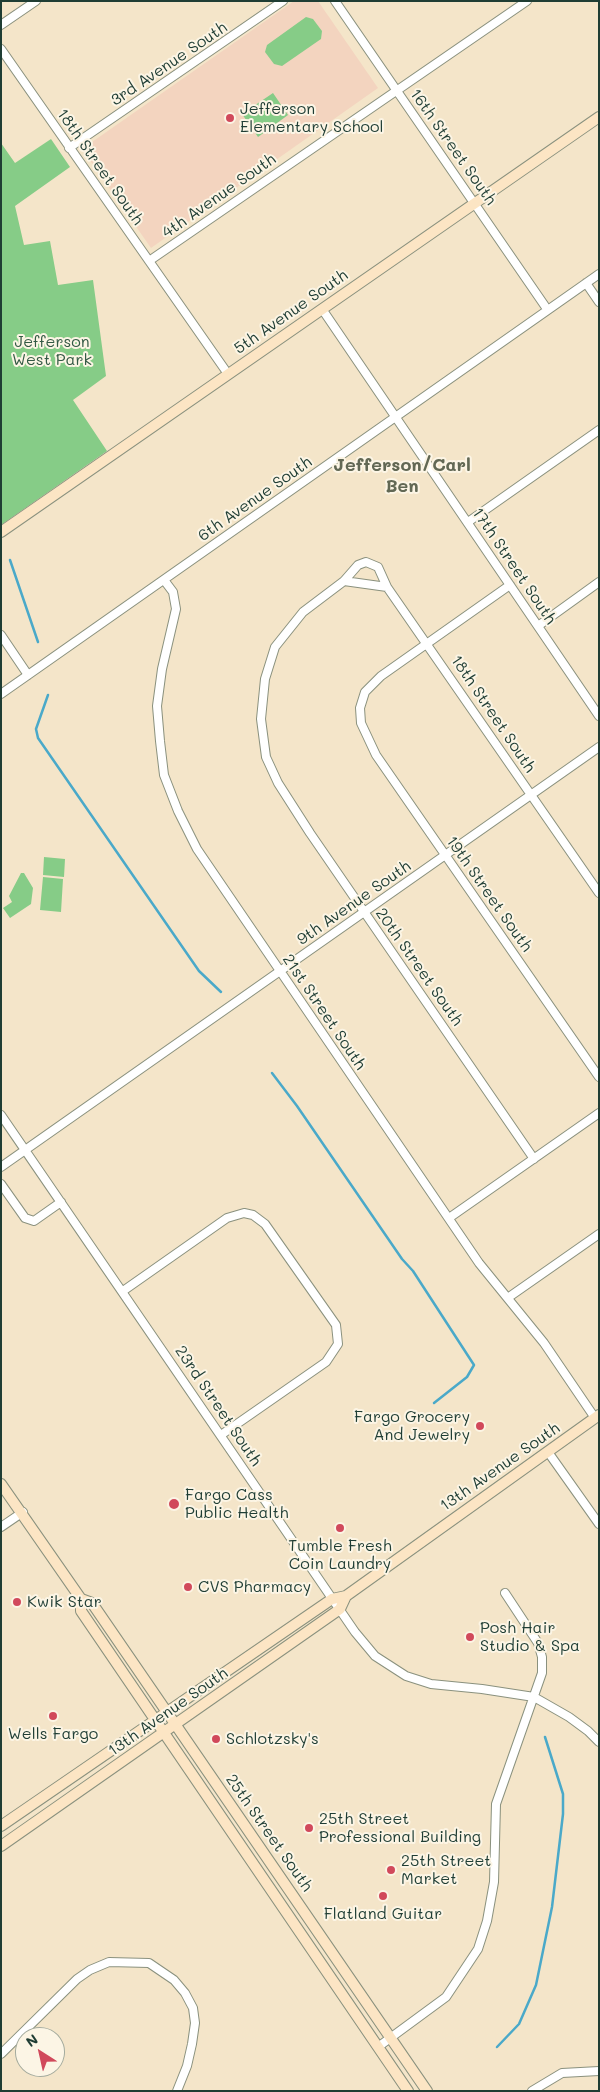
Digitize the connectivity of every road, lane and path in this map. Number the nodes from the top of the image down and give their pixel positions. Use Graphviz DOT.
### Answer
graph roads {
  1 [pos="36,1"];
  2 [pos="283,1"];
  3 [pos="335,1"];
  4 [pos="527,1"];
  5 [pos="1,25"];
  6 [pos="1,49"];
  7 [pos="396,90"];
  8 [pos="599,117"];
  9 [pos="69,148"];
  10 [pos="474,202"];
  11 [pos="149,262"];
  12 [pos="599,274"];
  13 [pos="586,283"];
  14 [pos="599,302"];
  15 [pos="322,308"];
  16 [pos="547,309"];
  17 [pos="228,374"];
  18 [pos="395,417"];
  19 [pos="599,430"];
  20 [pos="468,522"];
  21 [pos="1,532"];
  22 [pos="164,580"];
  23 [pos="344,581"];
  24 [pos="599,582"];
  25 [pos="510,585"];
  26 [pos="387,587"];
  27 [pos="538,626"];
  28 [pos="1,635"];
  29 [pos="427,643"];
  30 [pos="28,675"];
  31 [pos="1,694"];
  32 [pos="599,716"];
  33 [pos="599,748"];
  34 [pos="532,795"];
  35 [pos="445,855"];
  36 [pos="599,893"];
  37 [pos="365,912"];
  38 [pos="280,972"];
  39 [pos="599,1077"];
  40 [pos="599,1113"];
  41 [pos="1,1115"];
  42 [pos="26,1150"];
  43 [pos="534,1158"];
  44 [pos="1,1167"];
  45 [pos="1,1184"];
  46 [pos="61,1202"];
  47 [pos="449,1218"];
  48 [pos="599,1234"];
  49 [pos="123,1291"];
  50 [pos="509,1298"];
  51 [pos="597,1416"];
  52 [pos="221,1435"];
  53 [pos="548,1452"];
  54 [pos="1,1484"];
  55 [pos="23,1512"];
  56 [pos="599,1524"];
  57 [pos="1,1527"];
  58 [pos="505,1593"];
  59 [pos="346,1596"];
  60 [pos="81,1599"];
  61 [pos="332,1599"];
  62 [pos="340,1609"];
  63 [pos="534,1697"];
  64 [pos="168,1712"];
  65 [pos="155,1721"];
  66 [pos="176,1725"];
  67 [pos="164,1733"];
  68 [pos="599,1742"];
  69 [pos="1,1826"];
  70 [pos="1,1846"];
  71 [pos="391,2038"];
  72 [pos="378,2047"];
  73 [pos="1,2054"];
  74 [pos="599,2071"];
  75 [pos="178,2091"];
  76 [pos="408,2091"];
  77 [pos="427,2091"];
  78 [pos="532,2091"];
  1 -- 5 [label="street"];
  2 -- 9 [label="street, 3rd Avenue South"];
  3 -- 7 [label="street, 16th Street South"];
  4 -- 7 [label="street, 4th Avenue South"];
  6 -- 9 [label="street, 18th Street South"];
  7 -- 10 [label="street, 16th Street South"];
  7 -- 11 [label="street, 4th Avenue South"];
  8 -- 10 [label="main road, 5th Avenue South"];
  9 -- 11 [label="street, 18th Street South"];
  10 -- 15 [label="main road, 5th Avenue South"];
  10 -- 16 [label="street, 16th Street South"];
  11 -- 17 [label="street, 18th Street South"];
  12 -- 13 [label="street, 6th Avenue South"];
  13 -- 14 [label="street"];
  13 -- 16 [label="street, 6th Avenue South"];
  15 -- 17 [label="main road, 5th Avenue South"];
  15 -- 18 [label="street, 17th Street South"];
  16 -- 18 [label="street, 6th Avenue South"];
  17 -- 21 [label="main road, 5th Avenue South"];
  18 -- 20 [label="street, 17th Street South"];
  18 -- 22 [label="street, 6th Avenue South"];
  19 -- 20 [label="street"];
  20 -- 25 [label="street, 17th Street South"];
  22 -- 30 [label="street, 6th Avenue South"];
  22 -- 38 [label="street, 21st Street South"];
  23 -- 26 [label="street"];
  23 -- 26 [label="street, 18th Street South"];
  23 -- 37 [label="street, 20th Street South"];
  24 -- 27 [label="street"];
  25 -- 27 [label="street, 17th Street South"];
  25 -- 29 [label="street"];
  26 -- 29 [label="street, 18th Street South"];
  27 -- 32 [label="street, 17th Street South"];
  28 -- 30 [label="street"];
  29 -- 34 [label="street, 18th Street South"];
  29 -- 35 [label="street, 19th Street South"];
  30 -- 31 [label="street, 6th Avenue South"];
  33 -- 34 [label="street, 9th Avenue South"];
  34 -- 35 [label="street, 9th Avenue South"];
  34 -- 36 [label="street, 18th Street South"];
  35 -- 37 [label="street, 9th Avenue South"];
  35 -- 39 [label="street, 19th Street South"];
  37 -- 38 [label="street, 9th Avenue South"];
  37 -- 43 [label="street, 20th Street South"];
  38 -- 42 [label="street, 9th Avenue South"];
  38 -- 47 [label="street, 21st Street South"];
  40 -- 43 [label="street"];
  41 -- 42 [label="street, 23rd Street South"];
  42 -- 44 [label="street, 9th Avenue South"];
  42 -- 46 [label="street, 23rd Street South"];
  43 -- 47 [label="street"];
  45 -- 46 [label="street"];
  46 -- 49 [label="street, 23rd Street South"];
  47 -- 50 [label="street, 21st Street South"];
  48 -- 50 [label="street"];
  49 -- 52 [label="street, 23rd Street South"];
  49 -- 52 [label="street"];
  50 -- 51 [label="street, 21st Street South"];
  51 -- 53 [label="main road, 13th Avenue South"];
  52 -- 61 [label="street, 23rd Street South"];
  53 -- 56 [label="street"];
  53 -- 59 [label="main road, 13th Avenue South"];
  54 -- 55 [label="main road, 25th Street South"];
  55 -- 57 [label="street"];
  55 -- 60 [label="main road, 25th Street South"];
  58 -- 63 [label="street"];
  59 -- 61 [label="main road, 13th Avenue South"];
  59 -- 62 [label="main road, 13th Avenue South"];
  60 -- 64 [label="main road, 25th Street South"];
  60 -- 65 [label="main road, 25th Street South"];
  61 -- 62 [label="street, 23rd Street South"];
  61 -- 64 [label="main road, 13th Avenue South"];
  62 -- 63 [label="street, 23rd Street South"];
  62 -- 66 [label="main road, 13th Avenue South"];
  63 -- 68 [label="street, 23rd Street South"];
  63 -- 71 [label="street"];
  64 -- 65 [label="main road, 13th Avenue South"];
  64 -- 66 [label="main road, 25th Street South"];
  65 -- 67 [label="main road, 25th Street South"];
  65 -- 69 [label="main road, 13th Avenue South"];
  66 -- 67 [label="main road, 13th Avenue South"];
  66 -- 71 [label="main road, 25th Street South"];
  67 -- 70 [label="main road, 13th Avenue South"];
  67 -- 72 [label="main road, 25th Street South"];
  71 -- 72 [label="street"];
  71 -- 77 [label="main road, 25th Street South"];
  72 -- 76 [label="main road, 25th Street South"];
  73 -- 75 [label="street"];
  74 -- 78 [label="street"];
}
